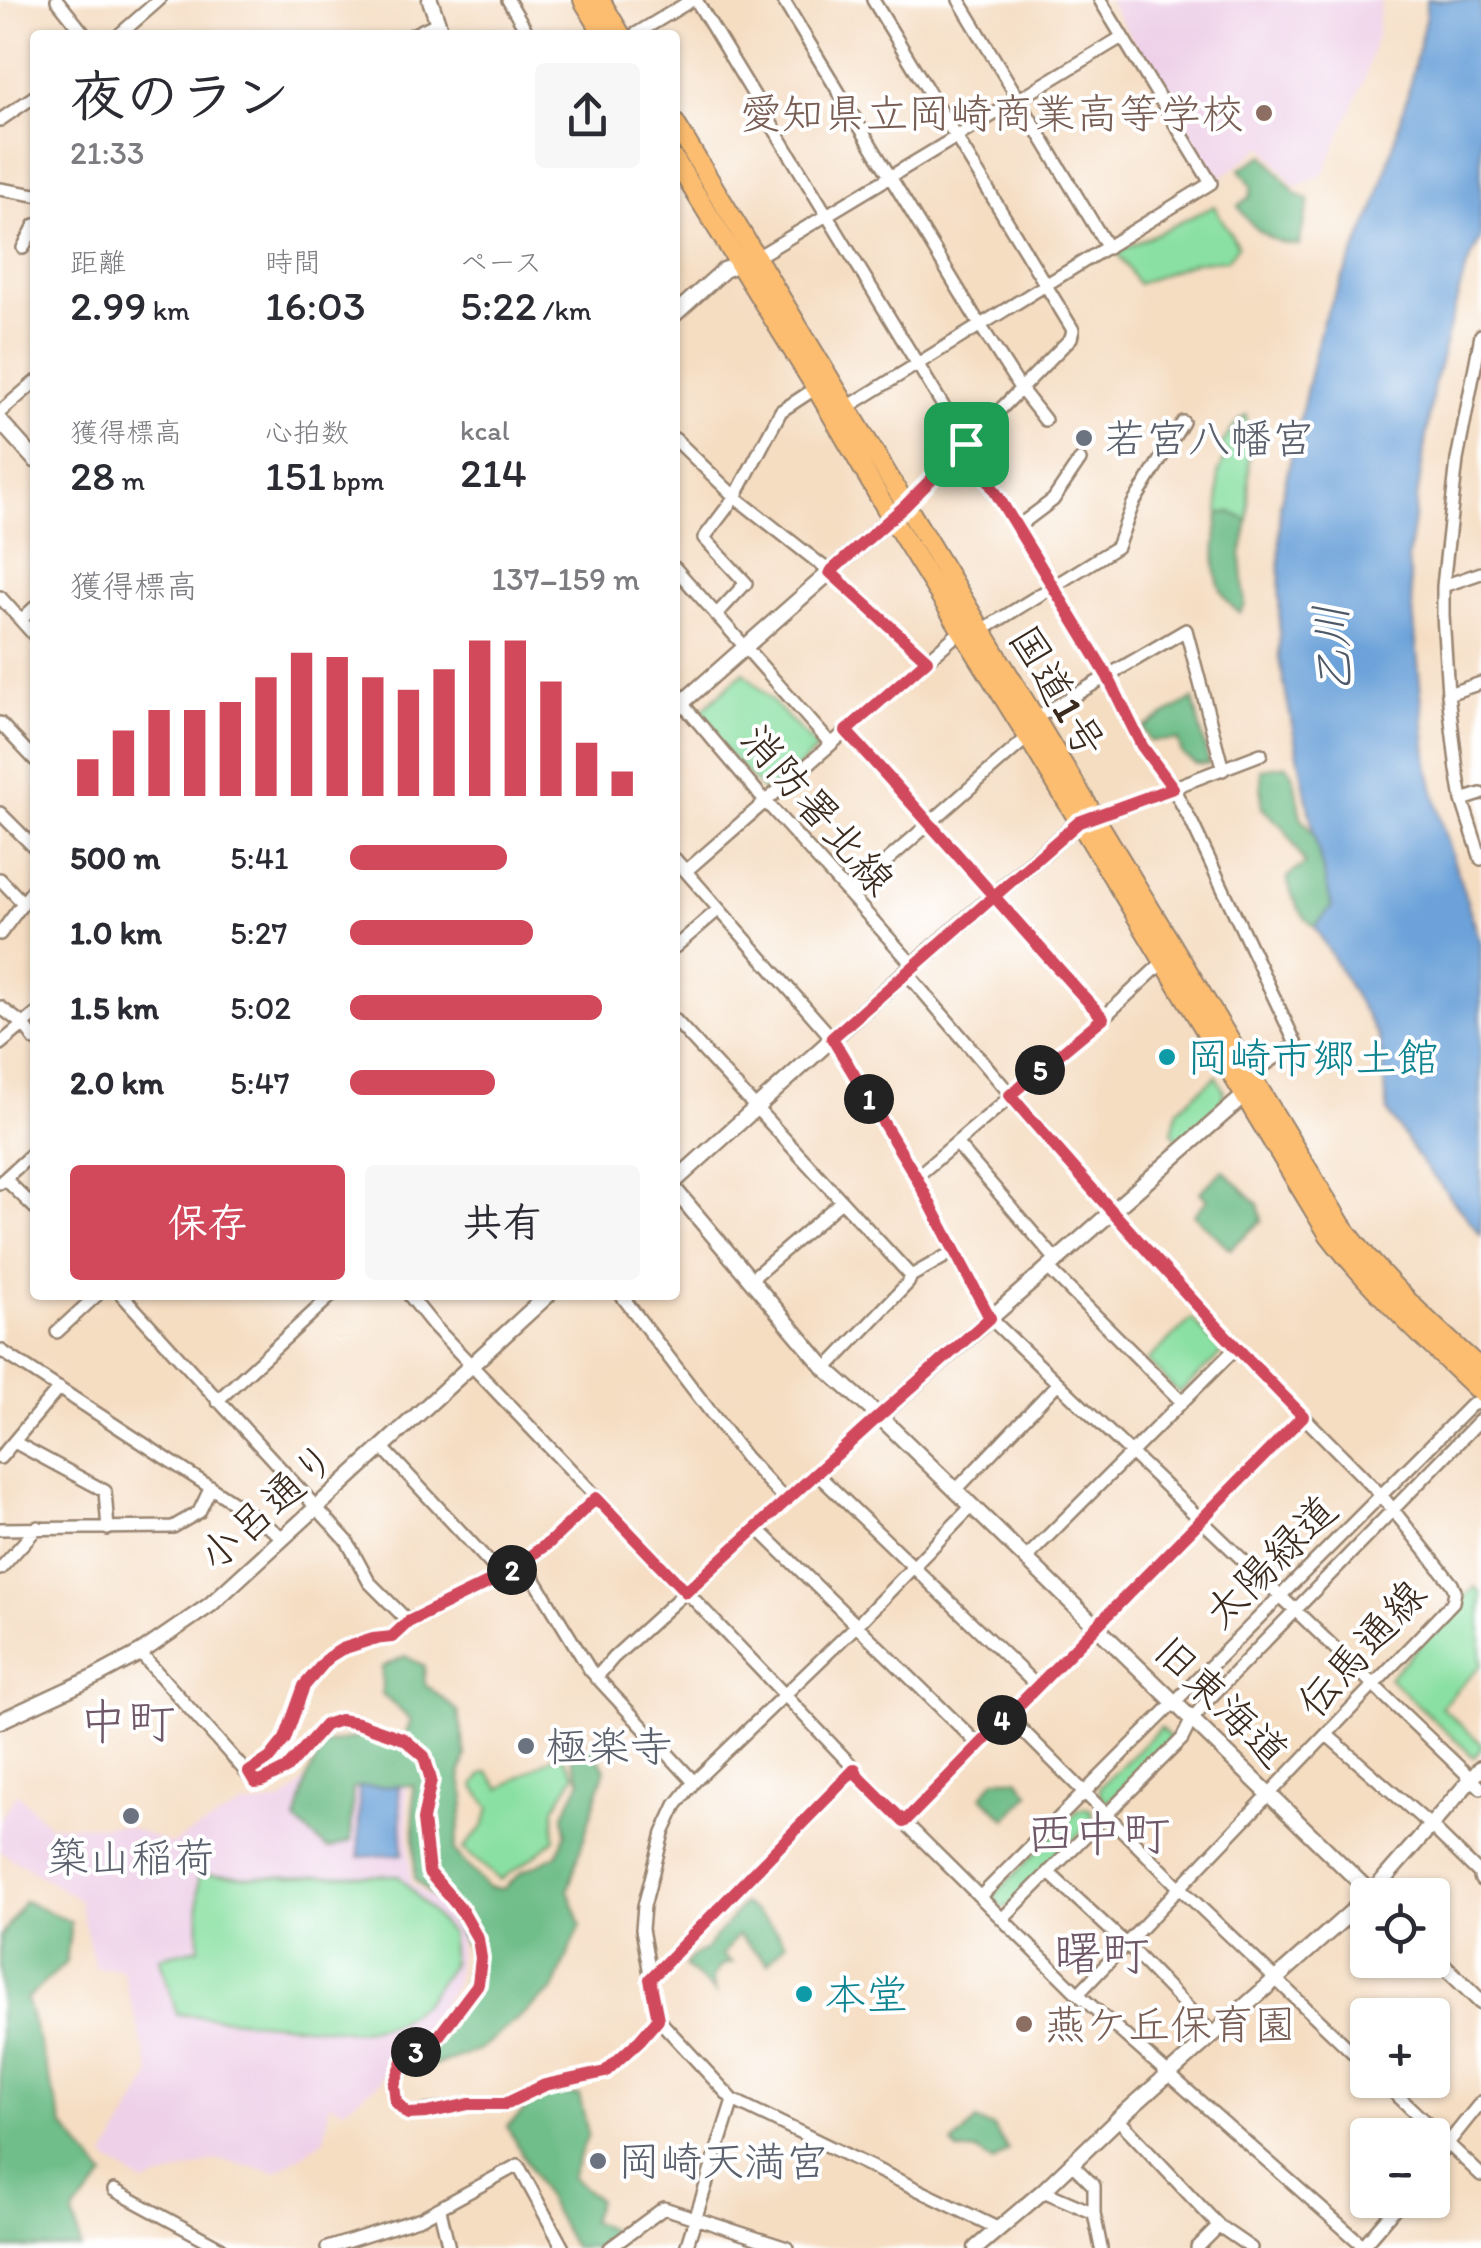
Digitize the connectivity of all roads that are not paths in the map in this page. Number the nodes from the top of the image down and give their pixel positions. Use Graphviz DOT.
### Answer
graph roads {
  1 [pos="57,0"];
  2 [pos="159,0"];
  3 [pos="430,0"];
  4 [pos="508,0"];
  5 [pos="582,0"];
  6 [pos="600,0"];
  7 [pos="694,0"];
  8 [pos="783,0"];
  9 [pos="872,0"];
  10 [pos="958,0"];
  11 [pos="1100,0"];
  12 [pos="439,29"];
  13 [pos="81,30"];
  14 [pos="125,30"];
  15 [pos="527,30"];
  16 [pos="601,30"];
  17 [pos="619,30"];
  18 [pos="643,30"];
  19 [pos="1122,37"];
  20 [pos="30,99"];
  21 [pos="1019,99"];
  22 [pos="2,116"];
  23 [pos="680,132"];
  24 [pos="956,136"];
  25 [pos="680,167"];
  26 [pos="890,175"];
  27 [pos="0,189"];
  28 [pos="30,193"];
  29 [pos="826,215"];
  30 [pos="30,235"];
  31 [pos="23,248"];
  32 [pos="1108,248"];
  33 [pos="748,260"];
  34 [pos="1046,287"];
  35 [pos="680,310"];
  36 [pos="980,326"];
  37 [pos="1481,334"];
  38 [pos="916,365"];
  39 [pos="1477,372"];
  40 [pos="30,386"];
  41 [pos="816,388"];
  42 [pos="1020,388"];
  43 [pos="846,408"];
  44 [pos="0,412"];
  45 [pos="1045,420"];
  46 [pos="0,421"];
  47 [pos="1183,422"];
  48 [pos="680,444"];
  49 [pos="966,444"];
  50 [pos="30,454"];
  51 [pos="1080,460"];
  52 [pos="735,497"];
  53 [pos="898,512"];
  54 [pos="1017,527"];
  55 [pos="830,572"];
  56 [pos="1481,573"];
  57 [pos="680,574"];
  58 [pos="1443,586"];
  59 [pos="1053,587"];
  60 [pos="0,597"];
  61 [pos="30,611"];
  62 [pos="716,615"];
  63 [pos="20,620"];
  64 [pos="30,631"];
  65 [pos="971,631"];
  66 [pos="746,646"];
  67 [pos="927,660"];
  68 [pos="1108,677"];
  69 [pos="1481,684"];
  70 [pos="1448,694"];
  71 [pos="680,700"];
  72 [pos="680,705"];
  73 [pos="0,723"];
  74 [pos="1031,728"];
  75 [pos="846,731"];
  76 [pos="831,744"];
  77 [pos="1261,754"];
  78 [pos="30,755"];
  79 [pos="1222,770"];
  80 [pos="1173,788"];
  81 [pos="1481,794"];
  82 [pos="1462,800"];
  83 [pos="766,802"];
  84 [pos="0,813"];
  85 [pos="1086,820"];
  86 [pos="930,822"];
  87 [pos="30,843"];
  88 [pos="1481,859"];
  89 [pos="680,864"];
  90 [pos="686,871"];
  91 [pos="0,879"];
  92 [pos="30,894"];
  93 [pos="849,894"];
  94 [pos="994,897"];
  95 [pos="23,903"];
  96 [pos="719,909"];
  97 [pos="0,934"];
  98 [pos="680,942"];
  99 [pos="1164,961"];
  100 [pos="909,968"];
  101 [pos="0,1007"];
  102 [pos="1103,1018"];
  103 [pos="30,1019"];
  104 [pos="24,1024"];
  105 [pos="680,1025"];
  106 [pos="30,1033"];
  107 [pos="832,1038"];
  108 [pos="0,1044"];
  109 [pos="1250,1075"];
  110 [pos="1010,1095"];
  111 [pos="1244,1095"];
  112 [pos="756,1107"];
  113 [pos="956,1143"];
  114 [pos="30,1156"];
  115 [pos="680,1176"];
  116 [pos="916,1177"];
  117 [pos="2,1181"];
  118 [pos="680,1196"];
  119 [pos="842,1201"];
  120 [pos="30,1204"];
  121 [pos="1111,1212"];
  122 [pos="955,1251"];
  123 [pos="1053,1264"];
  124 [pos="911,1276"];
  125 [pos="750,1280"];
  126 [pos="91,1300"];
  127 [pos="127,1300"];
  128 [pos="321,1300"];
  129 [pos="413,1300"];
  130 [pos="539,1300"];
  131 [pos="625,1300"];
  132 [pos="990,1318"];
  133 [pos="56,1332"];
  134 [pos="1236,1348"];
  135 [pos="0,1350"];
  136 [pos="473,1366"];
  137 [pos="1481,1368"];
  138 [pos="826,1369"];
  139 [pos="1058,1383"];
  140 [pos="59,1388"];
  141 [pos="1481,1394"];
  142 [pos="217,1400"];
  143 [pos="1182,1402"];
  144 [pos="1481,1402"];
  145 [pos="879,1416"];
  146 [pos="1303,1416"];
  147 [pos="1481,1420"];
  148 [pos="14,1442"];
  149 [pos="383,1448"];
  150 [pos="1130,1453"];
  151 [pos="0,1458"];
  152 [pos="816,1473"];
  153 [pos="211,1487"];
  154 [pos="956,1490"];
  155 [pos="1382,1496"];
  156 [pos="596,1498"];
  157 [pos="786,1500"];
  158 [pos="972,1506"];
  159 [pos="316,1510"];
  160 [pos="1393,1510"];
  161 [pos="1200,1520"];
  162 [pos="38,1528"];
  163 [pos="756,1528"];
  164 [pos="0,1529"];
  165 [pos="108,1529"];
  166 [pos="284,1538"];
  167 [pos="1026,1558"];
  168 [pos="524,1562"];
  169 [pos="913,1566"];
  170 [pos="0,1568"];
  171 [pos="502,1576"];
  172 [pos="686,1592"];
  173 [pos="1281,1595"];
  174 [pos="1296,1610"];
  175 [pos="408,1622"];
  176 [pos="856,1625"];
  177 [pos="1095,1626"];
  178 [pos="140,1653"];
  179 [pos="596,1678"];
  180 [pos="1036,1685"];
  181 [pos="1374,1686"];
  182 [pos="783,1696"];
  183 [pos="1174,1704"];
  184 [pos="1007,1715"];
  185 [pos="1191,1720"];
  186 [pos="0,1721"];
  187 [pos="1327,1735"];
  188 [pos="978,1744"];
  189 [pos="855,1769"];
  190 [pos="249,1772"];
  191 [pos="1478,1778"];
  192 [pos="694,1782"];
  193 [pos="1083,1792"];
  194 [pos="1269,1796"];
  195 [pos="1105,1814"];
  196 [pos="904,1822"];
  197 [pos="1431,1826"];
  198 [pos="1048,1872"];
  199 [pos="1353,1878"];
  200 [pos="1385,1878"];
  201 [pos="1481,1880"];
  202 [pos="1179,1887"];
  203 [pos="980,1898"];
  204 [pos="1350,1913"];
  205 [pos="1002,1919"];
  206 [pos="1127,1945"];
  207 [pos="1450,1972"];
  208 [pos="650,1979"];
  209 [pos="1276,1980"];
  210 [pos="1078,1994"];
  211 [pos="1481,2002"];
  212 [pos="658,2019"];
  213 [pos="1214,2035"];
  214 [pos="1350,2050"];
  215 [pos="1168,2076"];
  216 [pos="1400,2098"];
  217 [pos="733,2100"];
  218 [pos="1481,2102"];
  219 [pos="1421,2118"];
  220 [pos="1118,2119"];
  221 [pos="1450,2143"];
  222 [pos="1450,2145"];
  223 [pos="1071,2162"];
  224 [pos="1481,2175"];
  225 [pos="114,2190"];
  226 [pos="1043,2191"];
  227 [pos="440,2210"];
  228 [pos="1094,2213"];
  229 [pos="697,2218"];
  230 [pos="1387,2218"];
  231 [pos="1219,2226"];
  232 [pos="997,2228"];
  233 [pos="363,2243"];
  234 [pos="1364,2247"];
  235 [pos="221,2248"];
  236 [pos="327,2248"];
  237 [pos="449,2248"];
  238 [pos="563,2248"];
  239 [pos="610,2248"];
  240 [pos="686,2248"];
  241 [pos="787,2248"];
  242 [pos="976,2248"];
  243 [pos="1101,2248"];
  244 [pos="1197,2248"];
  245 [pos="1251,2248"];
  1 -- 13 [label="street"];
  2 -- 14 [label="street"];
  3 -- 12 [label="street"];
  4 -- 15 [label="street"];
  5 -- 16 [label="highway"];
  6 -- 17 [label="highway"];
  7 -- 18 [label="street"];
  7 -- 29 [label="street"];
  8 -- 26 [label="street"];
  9 -- 24 [label="street"];
  10 -- 21 [label="street"];
  11 -- 19 [label="street"];
  19 -- 21 [label="street"];
  19 -- 32 [label="street"];
  20 -- 22 [label="street"];
  21 -- 24 [label="street"];
  21 -- 32 [label="street"];
  23 -- 33 [label="highway, 国道1号"];
  24 -- 26 [label="street"];
  24 -- 34 [label="street"];
  25 -- 33 [label="highway, 国道1号"];
  26 -- 29 [label="street"];
  26 -- 36 [label="street"];
  27 -- 28 [label="street"];
  29 -- 33 [label="street"];
  29 -- 38 [label="street"];
  30 -- 31 [label="street"];
  32 -- 34 [label="street"];
  33 -- 35 [label="street"];
  33 -- 41 [label="highway, 国道1号"];
  33 -- 43 [label="highway, 国道1号"];
  34 -- 36 [label="street"];
  34 -- 42 [label="street"];
  36 -- 38 [label="street"];
  36 -- 42 [label="street"];
  37 -- 39 [label="street"];
  38 -- 43 [label="street"];
  38 -- 49 [label="street"];
  39 -- 58 [label="street"];
  40 -- 44 [label="street"];
  41 -- 52 [label="street"];
  41 -- 53 [label="highway, 国道1号"];
  42 -- 45 [label="street"];
  42 -- 49 [label="street"];
  43 -- 53 [label="highway, 国道1号"];
  46 -- 50 [label="street"];
  47 -- 59 [label="street"];
  48 -- 52 [label="street"];
  49 -- 53 [label="street"];
  49 -- 54 [label="street"];
  51 -- 54 [label="street"];
  52 -- 55 [label="street"];
  52 -- 62 [label="street"];
  53 -- 55 [label="street"];
  53 -- 65 [label="highway, 国道1号"];
  54 -- 59 [label="street"];
  55 -- 66 [label="street"];
  55 -- 67 [label="street"];
  56 -- 58 [label="street"];
  57 -- 62 [label="street"];
  58 -- 70 [label="street"];
  59 -- 65 [label="street"];
  59 -- 68 [label="street"];
  60 -- 63 [label="street"];
  61 -- 63 [label="street"];
  62 -- 66 [label="street"];
  63 -- 64 [label="street"];
  65 -- 67 [label="street"];
  65 -- 74 [label="highway, 国道1号"];
  66 -- 71 [label="street"];
  66 -- 76 [label="street"];
  67 -- 75 [label="street"];
  68 -- 74 [label="street"];
  68 -- 79 [label="street"];
  68 -- 80 [label="street"];
  69 -- 70 [label="street"];
  70 -- 82 [label="street"];
  72 -- 83 [label="street, 消防署北線"];
  73 -- 78 [label="street"];
  74 -- 85 [label="highway, 国道1号"];
  74 -- 86 [label="street"];
  75 -- 76 [label="street"];
  75 -- 86 [label="street"];
  76 -- 83 [label="street"];
  77 -- 79 [label="street"];
  79 -- 80 [label="street"];
  80 -- 85 [label="street"];
  80 -- 109 [label="street"];
  81 -- 82 [label="street"];
  82 -- 88 [label="street"];
  83 -- 90 [label="street"];
  83 -- 93 [label="street, 消防署北線"];
  84 -- 87 [label="street"];
  85 -- 94 [label="street"];
  85 -- 99 [label="highway, 国道1号"];
  85 -- 109 [label="highway, 国道1号"];
  86 -- 93 [label="street"];
  86 -- 94 [label="street"];
  89 -- 90 [label="street"];
  90 -- 96 [label="street"];
  91 -- 95 [label="street"];
  92 -- 95 [label="street"];
  93 -- 100 [label="street, 消防署北線"];
  94 -- 100 [label="street"];
  94 -- 102 [label="street"];
  95 -- 97 [label="street"];
  96 -- 98 [label="street"];
  96 -- 107 [label="street"];
  99 -- 102 [label="street"];
  99 -- 111 [label="highway, 国道1号"];
  100 -- 107 [label="street"];
  100 -- 110 [label="street, 消防署北線"];
  101 -- 104 [label="street"];
  102 -- 110 [label="street"];
  103 -- 104 [label="street"];
  104 -- 106 [label="street"];
  104 -- 108 [label="street"];
  105 -- 112 [label="street"];
  107 -- 112 [label="street"];
  107 -- 116 [label="street"];
  109 -- 137 [label="highway, 国道1号"];
  110 -- 113 [label="street"];
  110 -- 121 [label="street, 消防署北線"];
  111 -- 121 [label="street"];
  111 -- 141 [label="highway, 国道1号"];
  112 -- 115 [label="street"];
  112 -- 119 [label="street"];
  113 -- 116 [label="street"];
  113 -- 123 [label="street"];
  114 -- 117 [label="street"];
  116 -- 122 [label="street"];
  117 -- 120 [label="street"];
  118 -- 125 [label="street, 旧東海道"];
  119 -- 124 [label="street"];
  119 -- 125 [label="street"];
  121 -- 123 [label="street"];
  121 -- 134 [label="street, 消防署北線"];
  122 -- 124 [label="street"];
  122 -- 132 [label="street"];
  123 -- 132 [label="street"];
  123 -- 143 [label="street"];
  124 -- 138 [label="street"];
  125 -- 138 [label="street, 旧東海道"];
  126 -- 133 [label="street"];
  127 -- 142 [label="street"];
  128 -- 142 [label="street"];
  129 -- 136 [label="street"];
  130 -- 136 [label="street, 小呂通り"];
  131 -- 157 [label="street"];
  132 -- 139 [label="street"];
  132 -- 145 [label="street"];
  134 -- 143 [label="street"];
  134 -- 146 [label="street, 消防署北線"];
  135 -- 140 [label="street"];
  136 -- 149 [label="street, 小呂通り"];
  136 -- 156 [label="street"];
  138 -- 145 [label="street, 旧東海道"];
  139 -- 150 [label="street"];
  139 -- 154 [label="street"];
  140 -- 148 [label="street"];
  140 -- 153 [label="street"];
  142 -- 159 [label="street"];
  143 -- 150 [label="street"];
  144 -- 155 [label="street, 太陽緑道"];
  145 -- 152 [label="street"];
  145 -- 154 [label="street, 旧東海道"];
  146 -- 155 [label="street, 消防署北線"];
  146 -- 161 [label="street"];
  147 -- 160 [label="street, 太陽緑道"];
  148 -- 151 [label="street"];
  148 -- 165 [label="street"];
  149 -- 159 [label="street, 小呂通り"];
  149 -- 171 [label="street"];
  150 -- 161 [label="street"];
  150 -- 167 [label="street"];
  152 -- 157 [label="street"];
  152 -- 169 [label="street"];
  153 -- 165 [label="street"];
  153 -- 166 [label="street"];
  154 -- 158 [label="street, 旧東海道"];
  155 -- 160 [label="street, 消防署北線"];
  155 -- 173 [label="street, 太陽緑道"];
  156 -- 168 [label="street"];
  156 -- 172 [label="street"];
  157 -- 163 [label="street"];
  158 -- 167 [label="street, 旧東海道"];
  158 -- 169 [label="street"];
  159 -- 166 [label="street, 小呂通り"];
  159 -- 175 [label="street"];
  160 -- 174 [label="street, 太陽緑道"];
  160 -- 181 [label="street, 伝馬通線"];
  161 -- 173 [label="street"];
  161 -- 177 [label="street"];
  162 -- 164 [label="street"];
  162 -- 165 [label="street"];
  162 -- 170 [label="street"];
  163 -- 172 [label="street"];
  163 -- 176 [label="street"];
  166 -- 178 [label="street, 小呂通り"];
  167 -- 177 [label="street, 旧東海道"];
  168 -- 171 [label="street"];
  168 -- 179 [label="street"];
  169 -- 176 [label="street"];
  169 -- 180 [label="street"];
  171 -- 175 [label="street"];
  172 -- 179 [label="street"];
  172 -- 182 [label="street"];
  173 -- 174 [label="street"];
  173 -- 183 [label="street, 太陽緑道"];
  174 -- 181 [label="street"];
  174 -- 185 [label="street, 太陽緑道"];
  175 -- 190 [label="street"];
  176 -- 182 [label="street"];
  176 -- 188 [label="street"];
  177 -- 180 [label="street"];
  177 -- 183 [label="street, 旧東海道"];
  178 -- 186 [label="street, 小呂通り"];
  178 -- 190 [label="street"];
  179 -- 192 [label="street"];
  180 -- 184 [label="street"];
  181 -- 187 [label="street, 伝馬通線"];
  181 -- 191 [label="street"];
  182 -- 189 [label="street"];
  182 -- 192 [label="street"];
  183 -- 185 [label="street, 旧東海道"];
  183 -- 193 [label="street, 太陽緑道"];
  184 -- 188 [label="street"];
  184 -- 193 [label="street"];
  185 -- 194 [label="street, 旧東海道"];
  185 -- 195 [label="street, 太陽緑道"];
  187 -- 194 [label="street, 伝馬通線"];
  187 -- 197 [label="street"];
  188 -- 196 [label="street"];
  189 -- 196 [label="street"];
  189 -- 208 [label="street"];
  190 -- 212 [label="street"];
  191 -- 197 [label="street"];
  192 -- 208 [label="street"];
  193 -- 195 [label="street"];
  193 -- 203 [label="street, 太陽緑道"];
  194 -- 199 [label="street, 旧東海道"];
  194 -- 202 [label="street, 伝馬通線"];
  195 -- 198 [label="street, 太陽緑道"];
  195 -- 202 [label="street"];
  196 -- 203 [label="street"];
  197 -- 200 [label="street"];
  197 -- 201 [label="street"];
  198 -- 205 [label="street, 太陽緑道"];
  198 -- 206 [label="street"];
  202 -- 206 [label="street, 伝馬通線"];
  202 -- 209 [label="street"];
  203 -- 205 [label="street"];
  204 -- 209 [label="street"];
  205 -- 210 [label="street"];
  206 -- 210 [label="street, 伝馬通線"];
  206 -- 213 [label="street"];
  207 -- 211 [label="street"];
  208 -- 212 [label="street"];
  209 -- 213 [label="street"];
  209 -- 214 [label="street"];
  210 -- 215 [label="street"];
  212 -- 217 [label="street"];
  213 -- 215 [label="street"];
  215 -- 220 [label="street"];
  215 -- 234 [label="street"];
  216 -- 219 [label="street"];
  217 -- 229 [label="street"];
  217 -- 232 [label="street"];
  218 -- 221 [label="street"];
  220 -- 223 [label="street"];
  220 -- 231 [label="street"];
  222 -- 224 [label="street"];
  223 -- 226 [label="street"];
  223 -- 228 [label="street"];
  225 -- 235 [label="street"];
  226 -- 228 [label="street"];
  226 -- 232 [label="street"];
  227 -- 233 [label="street"];
  227 -- 237 [label="street"];
  227 -- 238 [label="street"];
  228 -- 243 [label="street"];
  229 -- 239 [label="street"];
  229 -- 240 [label="street"];
  229 -- 241 [label="street"];
  230 -- 234 [label="street"];
  231 -- 244 [label="street"];
  231 -- 245 [label="street"];
  232 -- 242 [label="street"];
  233 -- 236 [label="street"];
}
